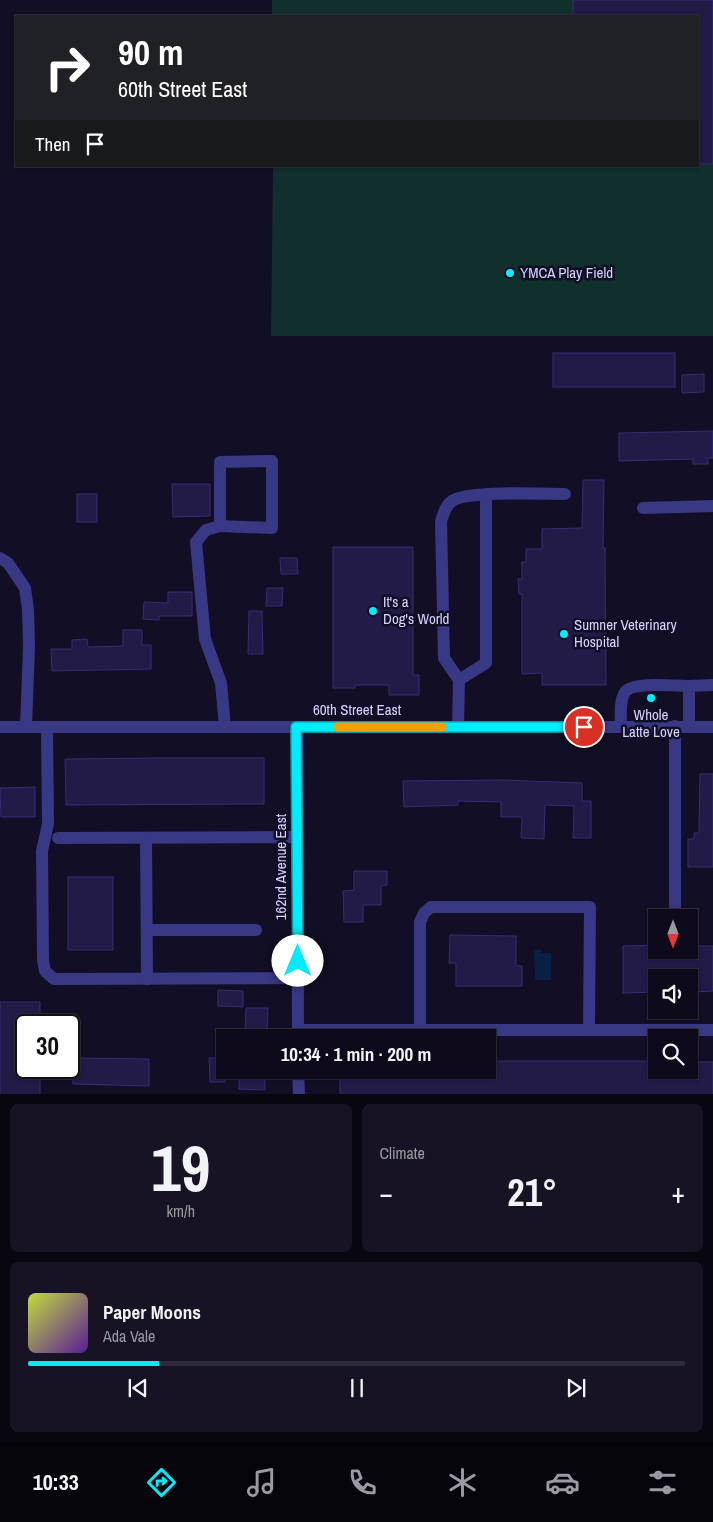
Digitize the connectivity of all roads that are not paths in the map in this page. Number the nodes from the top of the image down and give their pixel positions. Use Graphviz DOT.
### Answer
graph roads {
  1 [pos="486,494"];
  2 [pos="566,494"];
  3 [pos="713,506"];
  4 [pos="643,508"];
  5 [pos="220,526"];
  6 [pos="0,558"];
  7 [pos="459,680"];
  8 [pos="713,685"];
  9 [pos="689,686"];
  10 [pos="675,726"];
  11 [pos="0,727"];
  12 [pos="26,727"];
  13 [pos="47,727"];
  14 [pos="225,727"];
  15 [pos="296,727"];
  16 [pos="458,727"];
  17 [pos="621,727"];
  18 [pos="689,727"];
  19 [pos="713,727"];
  20 [pos="297,837"];
  21 [pos="58,838"];
  22 [pos="146,839"];
  23 [pos="676,909"];
  24 [pos="147,930"];
  25 [pos="256,930"];
  26 [pos="298,978"];
  27 [pos="147,979"];
  28 [pos="298,1029"];
  29 [pos="420,1029"];
  30 [pos="496,1030"];
  31 [pos="589,1030"];
  32 [pos="713,1030"];
  33 [pos="298,1079"];
  34 [pos="299,1094"];
  1 -- 2 [label="street"];
  1 -- 7 [label="street"];
  1 -- 7 [label="street"];
  3 -- 4 [label="street"];
  5 -- 5 [label="street"];
  5 -- 14 [label="street"];
  6 -- 12 [label="street"];
  7 -- 16 [label="street"];
  8 -- 9 [label="street"];
  9 -- 17 [label="street"];
  9 -- 18 [label="street"];
  10 -- 17 [label="street, 60th Street East"];
  10 -- 18 [label="street, 60th Street East"];
  10 -- 23 [label="street"];
  11 -- 12 [label="street, 60th Street East"];
  12 -- 13 [label="street, 60th Street East"];
  13 -- 14 [label="street, 60th Street East"];
  13 -- 27 [label="street"];
  14 -- 15 [label="street, 60th Street East"];
  15 -- 16 [label="street, 60th Street East"];
  15 -- 20 [label="street, 162nd Avenue East"];
  16 -- 17 [label="street, 60th Street East"];
  18 -- 19 [label="street, 60th Street East"];
  20 -- 22 [label="street"];
  20 -- 26 [label="street, 162nd Avenue East"];
  21 -- 22 [label="street"];
  22 -- 24 [label="street"];
  24 -- 25 [label="street"];
  24 -- 27 [label="street"];
  26 -- 27 [label="street"];
  26 -- 28 [label="street, 162nd Avenue East"];
  29 -- 31 [label="street"];
  30 -- 31 [label="street"];
  31 -- 32 [label="street"];
  33 -- 34 [label="street"];
}
